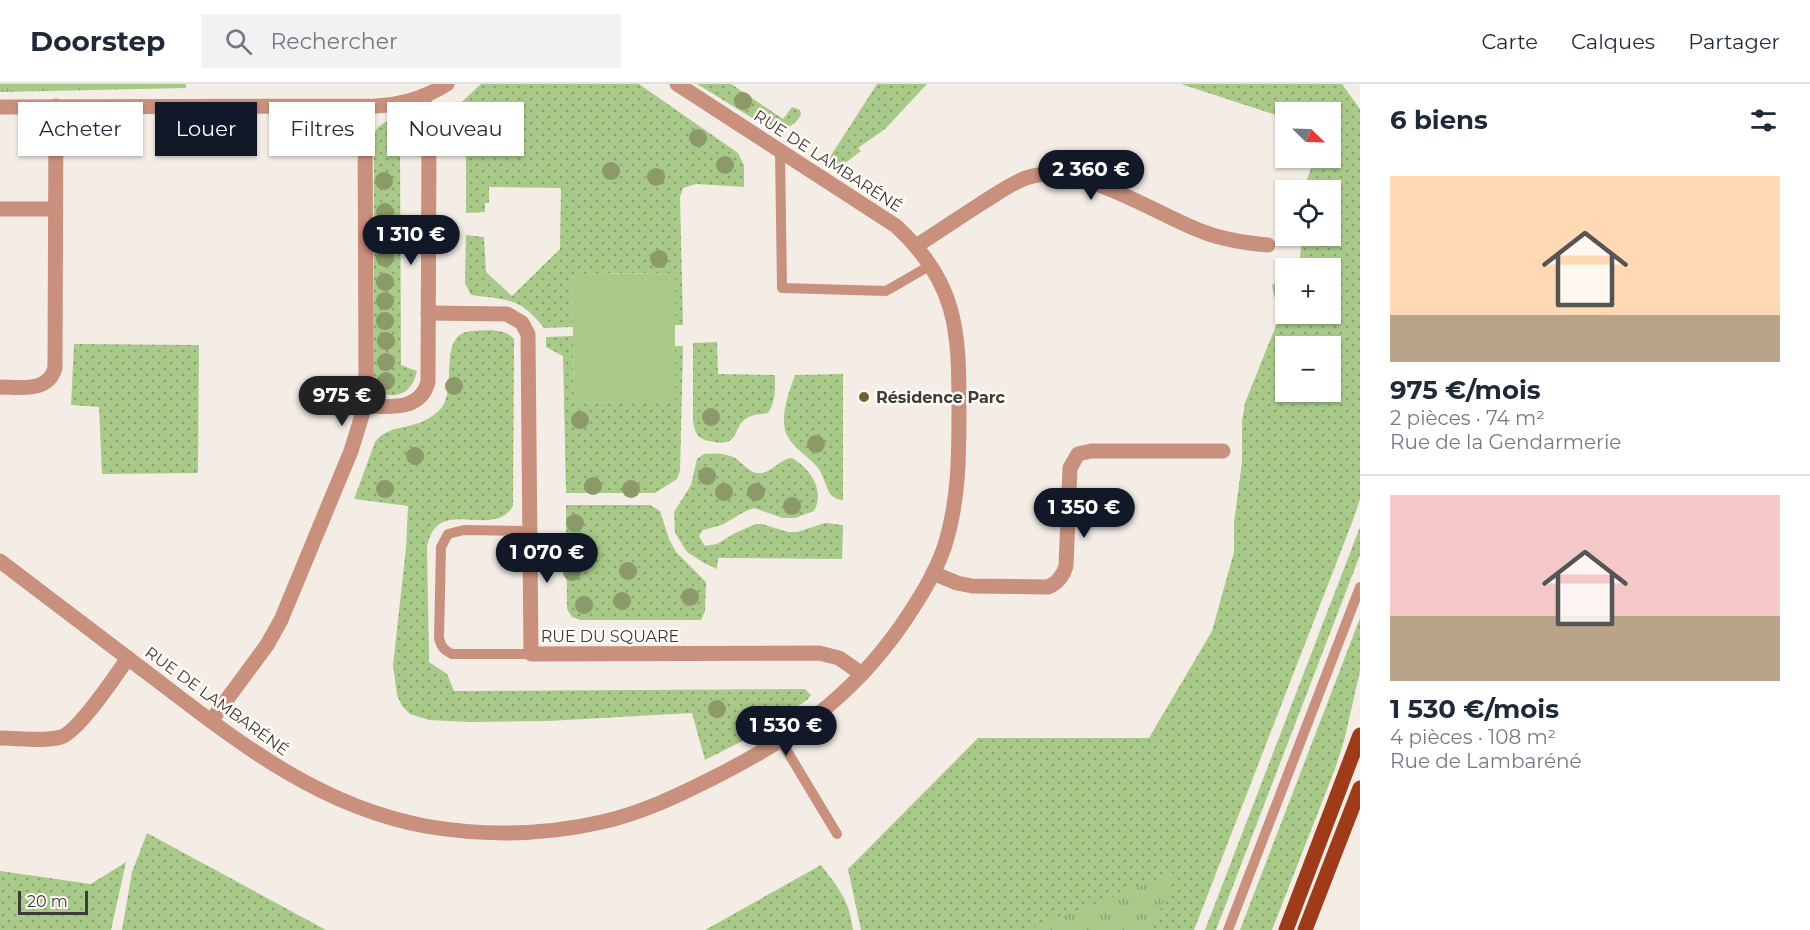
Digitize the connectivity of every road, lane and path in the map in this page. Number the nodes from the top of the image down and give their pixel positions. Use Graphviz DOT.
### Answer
graph roads {
  1 [pos="447,84"];
  2 [pos="677,84"];
  3 [pos="423,96"];
  4 [pos="143,106"];
  5 [pos="375,106"];
  6 [pos="0,107"];
  7 [pos="18,107"];
  8 [pos="269,107"];
  9 [pos="780,151"];
  10 [pos="56,156"];
  11 [pos="365,156"];
  12 [pos="0,209"];
  13 [pos="56,209"];
  14 [pos="1268,245"];
  15 [pos="916,246"];
  16 [pos="931,265"];
  17 [pos="428,313"];
  18 [pos="0,387"];
  19 [pos="364,406"];
  20 [pos="1223,451"];
  21 [pos="530,531"];
  22 [pos="0,561"];
  23 [pos="933,573"];
  24 [pos="1360,587"];
  25 [pos="531,654"];
  26 [pos="128,658"];
  27 [pos="862,674"];
  28 [pos="211,721"];
  29 [pos="1360,735"];
  30 [pos="0,738"];
  31 [pos="781,741"];
  32 [pos="1360,788"];
  33 [pos="837,834"];
  34 [pos="1227,930"];
  35 [pos="1286,930"];
  36 [pos="1305,930"];
  1 -- 3 [label="street"];
  2 -- 9 [label="street, RUE DE LAMBARÉNÉ"];
  3 -- 5 [label="street"];
  3 -- 17 [label="street"];
  4 -- 8 [label="street"];
  6 -- 7 [label="street"];
  9 -- 15 [label="street, RUE DE LAMBARÉNÉ"];
  9 -- 16 [label="lane"];
  10 -- 13 [label="street"];
  11 -- 19 [label="street"];
  12 -- 13 [label="street"];
  13 -- 18 [label="street"];
  14 -- 15 [label="street"];
  15 -- 16 [label="street, RUE DE LAMBARÉNÉ"];
  16 -- 23 [label="street, RUE DE LAMBARÉNÉ"];
  17 -- 19 [label="street"];
  17 -- 21 [label="street, RUE DU SQUARE"];
  19 -- 28 [label="street"];
  20 -- 23 [label="street"];
  21 -- 25 [label="street, RUE DU SQUARE"];
  21 -- 25 [label="lane"];
  22 -- 26 [label="street, RUE DE LAMBARÉNÉ"];
  23 -- 27 [label="street, RUE DE LAMBARÉNÉ"];
  24 -- 34 [label="lane"];
  25 -- 27 [label="street, RUE DU SQUARE"];
  26 -- 28 [label="street, RUE DE LAMBARÉNÉ"];
  26 -- 30 [label="street"];
  27 -- 31 [label="street, RUE DE LAMBARÉNÉ"];
  28 -- 31 [label="street, RUE DE LAMBARÉNÉ"];
  29 -- 35 [label="main road"];
  31 -- 33 [label="lane"];
  32 -- 36 [label="main road"];
}
